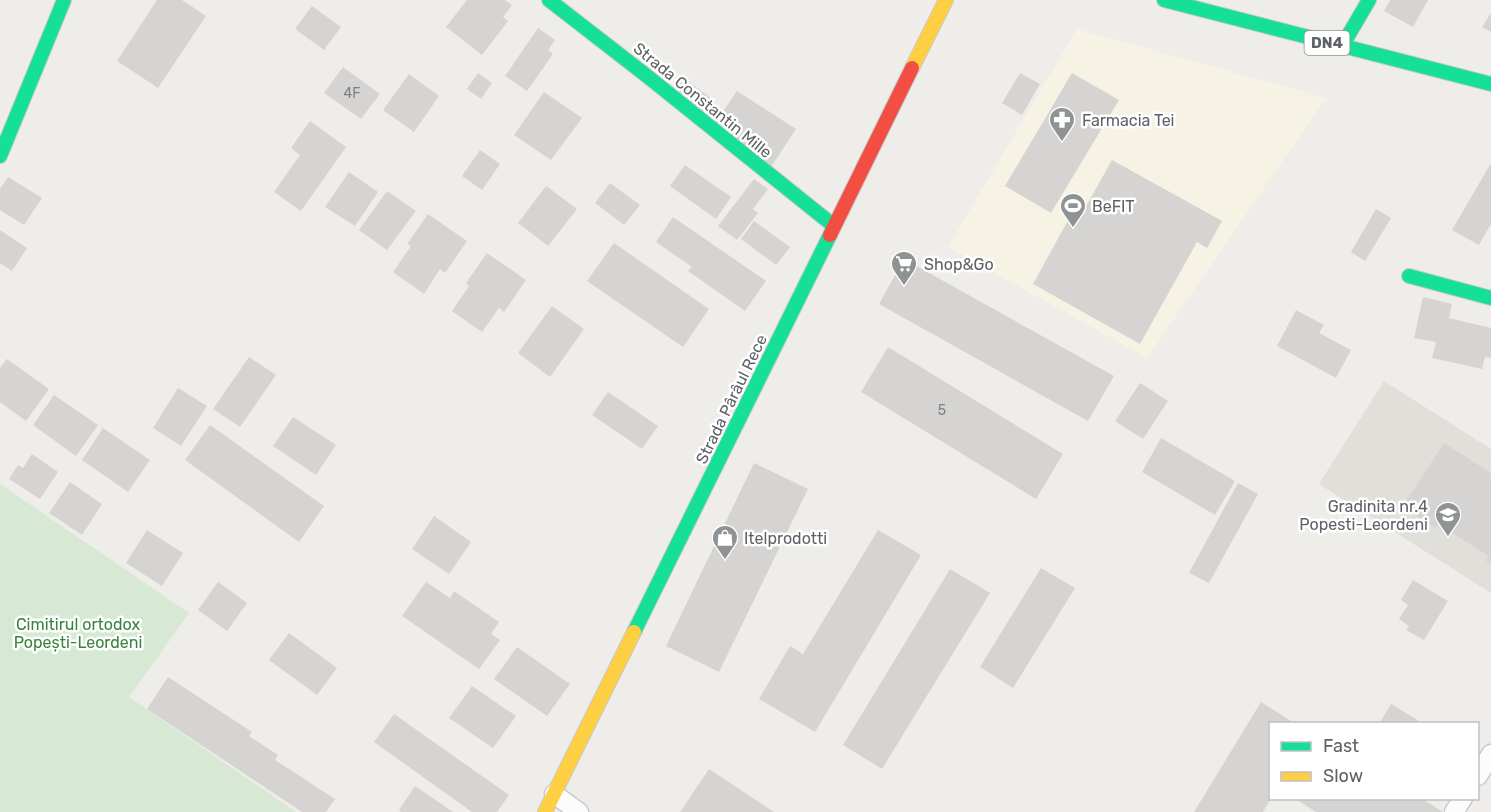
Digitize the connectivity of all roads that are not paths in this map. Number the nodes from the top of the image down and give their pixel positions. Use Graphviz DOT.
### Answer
graph roads {
  1 [pos="64,0"];
  2 [pos="549,0"];
  3 [pos="946,0"];
  4 [pos="1164,0"];
  5 [pos="1369,0"];
  6 [pos="1342,46"];
  7 [pos="1491,84"];
  8 [pos="0,156"];
  9 [pos="834,226"];
  10 [pos="1409,276"];
  11 [pos="1491,297"];
  12 [pos="1491,754"];
  13 [pos="1479,774"];
  14 [pos="554,794"];
  15 [pos="545,812"];
  16 [pos="579,812"];
  1 -- 8 [label="street"];
  2 -- 9 [label="street, Strada Constantin Mille"];
  3 -- 9 [label="street, Strada Pârâul Rece"];
  4 -- 6 [label="street, DN4"];
  5 -- 6 [label="street"];
  6 -- 7 [label="street, DN4"];
  9 -- 14 [label="street, Strada Pârâul Rece"];
  10 -- 11 [label="street"];
  12 -- 13 [label="street"];
  14 -- 15 [label="street, Strada Pârâul Rece"];
  14 -- 16 [label="street"];
}
